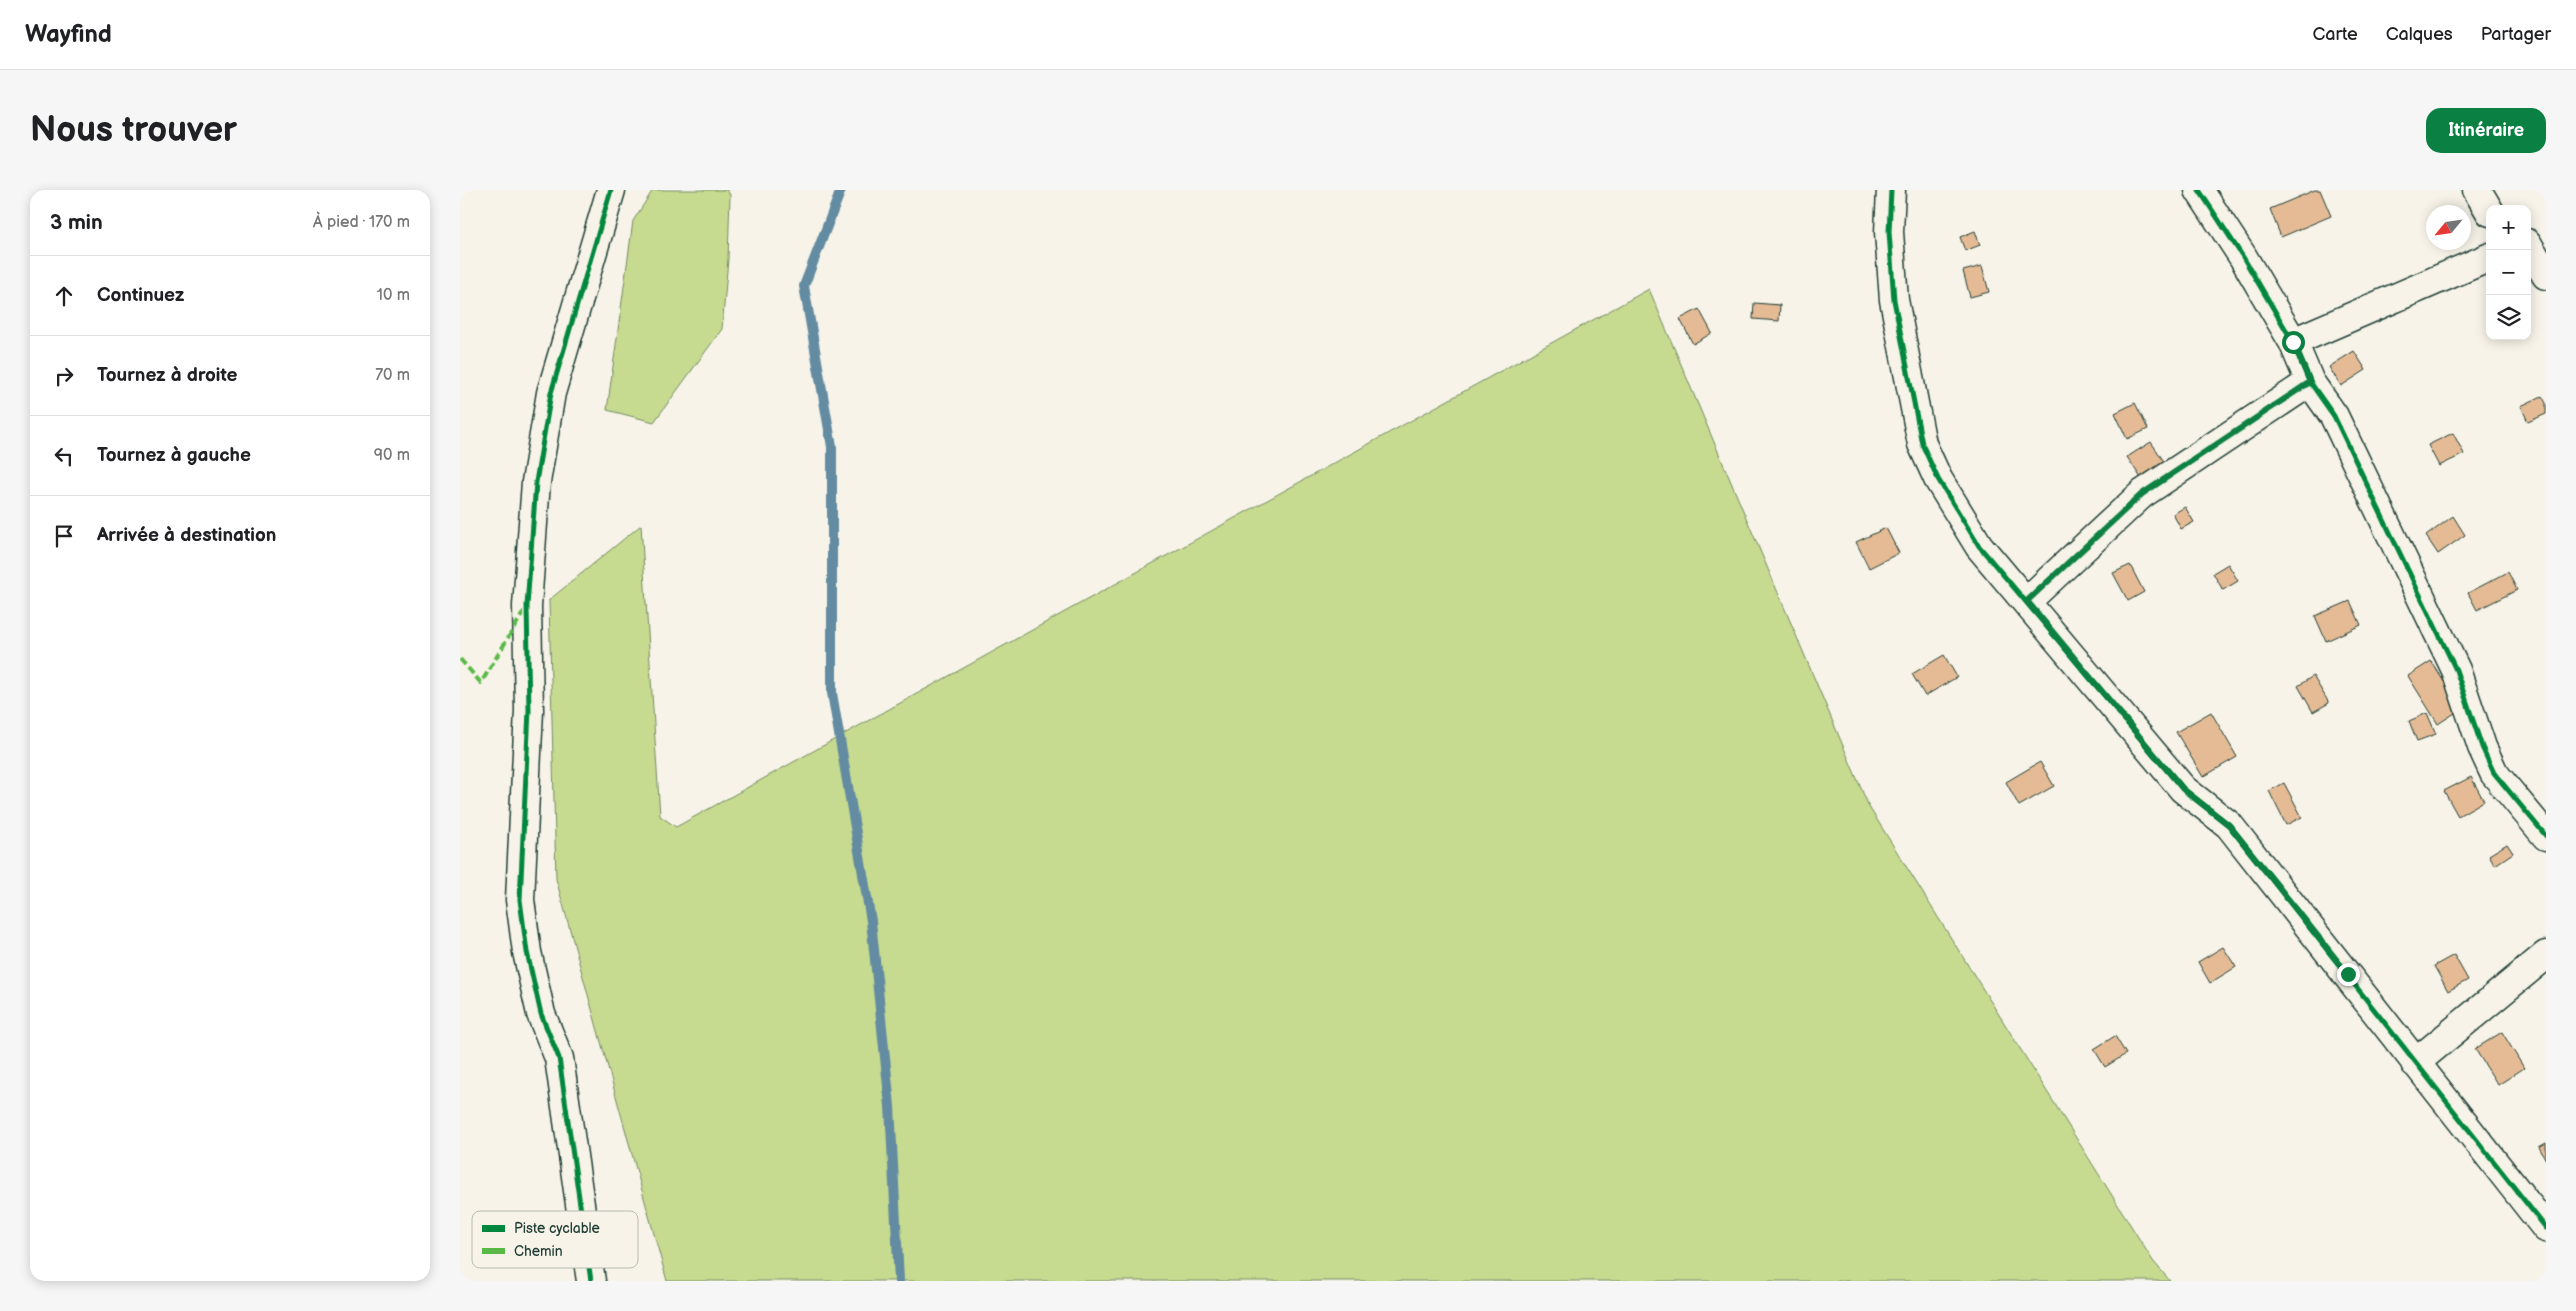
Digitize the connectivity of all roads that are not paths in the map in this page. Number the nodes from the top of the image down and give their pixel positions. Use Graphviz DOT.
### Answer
graph roads {
  1 [pos="611,190"];
  2 [pos="1891,190"];
  3 [pos="2199,190"];
  4 [pos="2477,190"];
  5 [pos="2486,205"];
  6 [pos="2546,234"];
  7 [pos="2531,240"];
  8 [pos="2531,249"];
  9 [pos="2486,259"];
  10 [pos="2546,275"];
  11 [pos="2293,342"];
  12 [pos="2310,382"];
  13 [pos="2027,601"];
  14 [pos="2546,836"];
  15 [pos="2546,956"];
  16 [pos="2415,1063"];
  17 [pos="581,1211"];
  18 [pos="2546,1228"];
  19 [pos="589,1268"];
  20 [pos="591,1281"];
  1 -- 17 [label="street"];
  2 -- 13 [label="street"];
  3 -- 11 [label="street"];
  4 -- 5 [label="street"];
  6 -- 7 [label="street"];
  8 -- 10 [label="street"];
  9 -- 11 [label="street"];
  11 -- 12 [label="street"];
  12 -- 13 [label="street"];
  12 -- 14 [label="street"];
  13 -- 16 [label="street"];
  15 -- 16 [label="street"];
  16 -- 18 [label="street"];
  19 -- 20 [label="street"];
}
